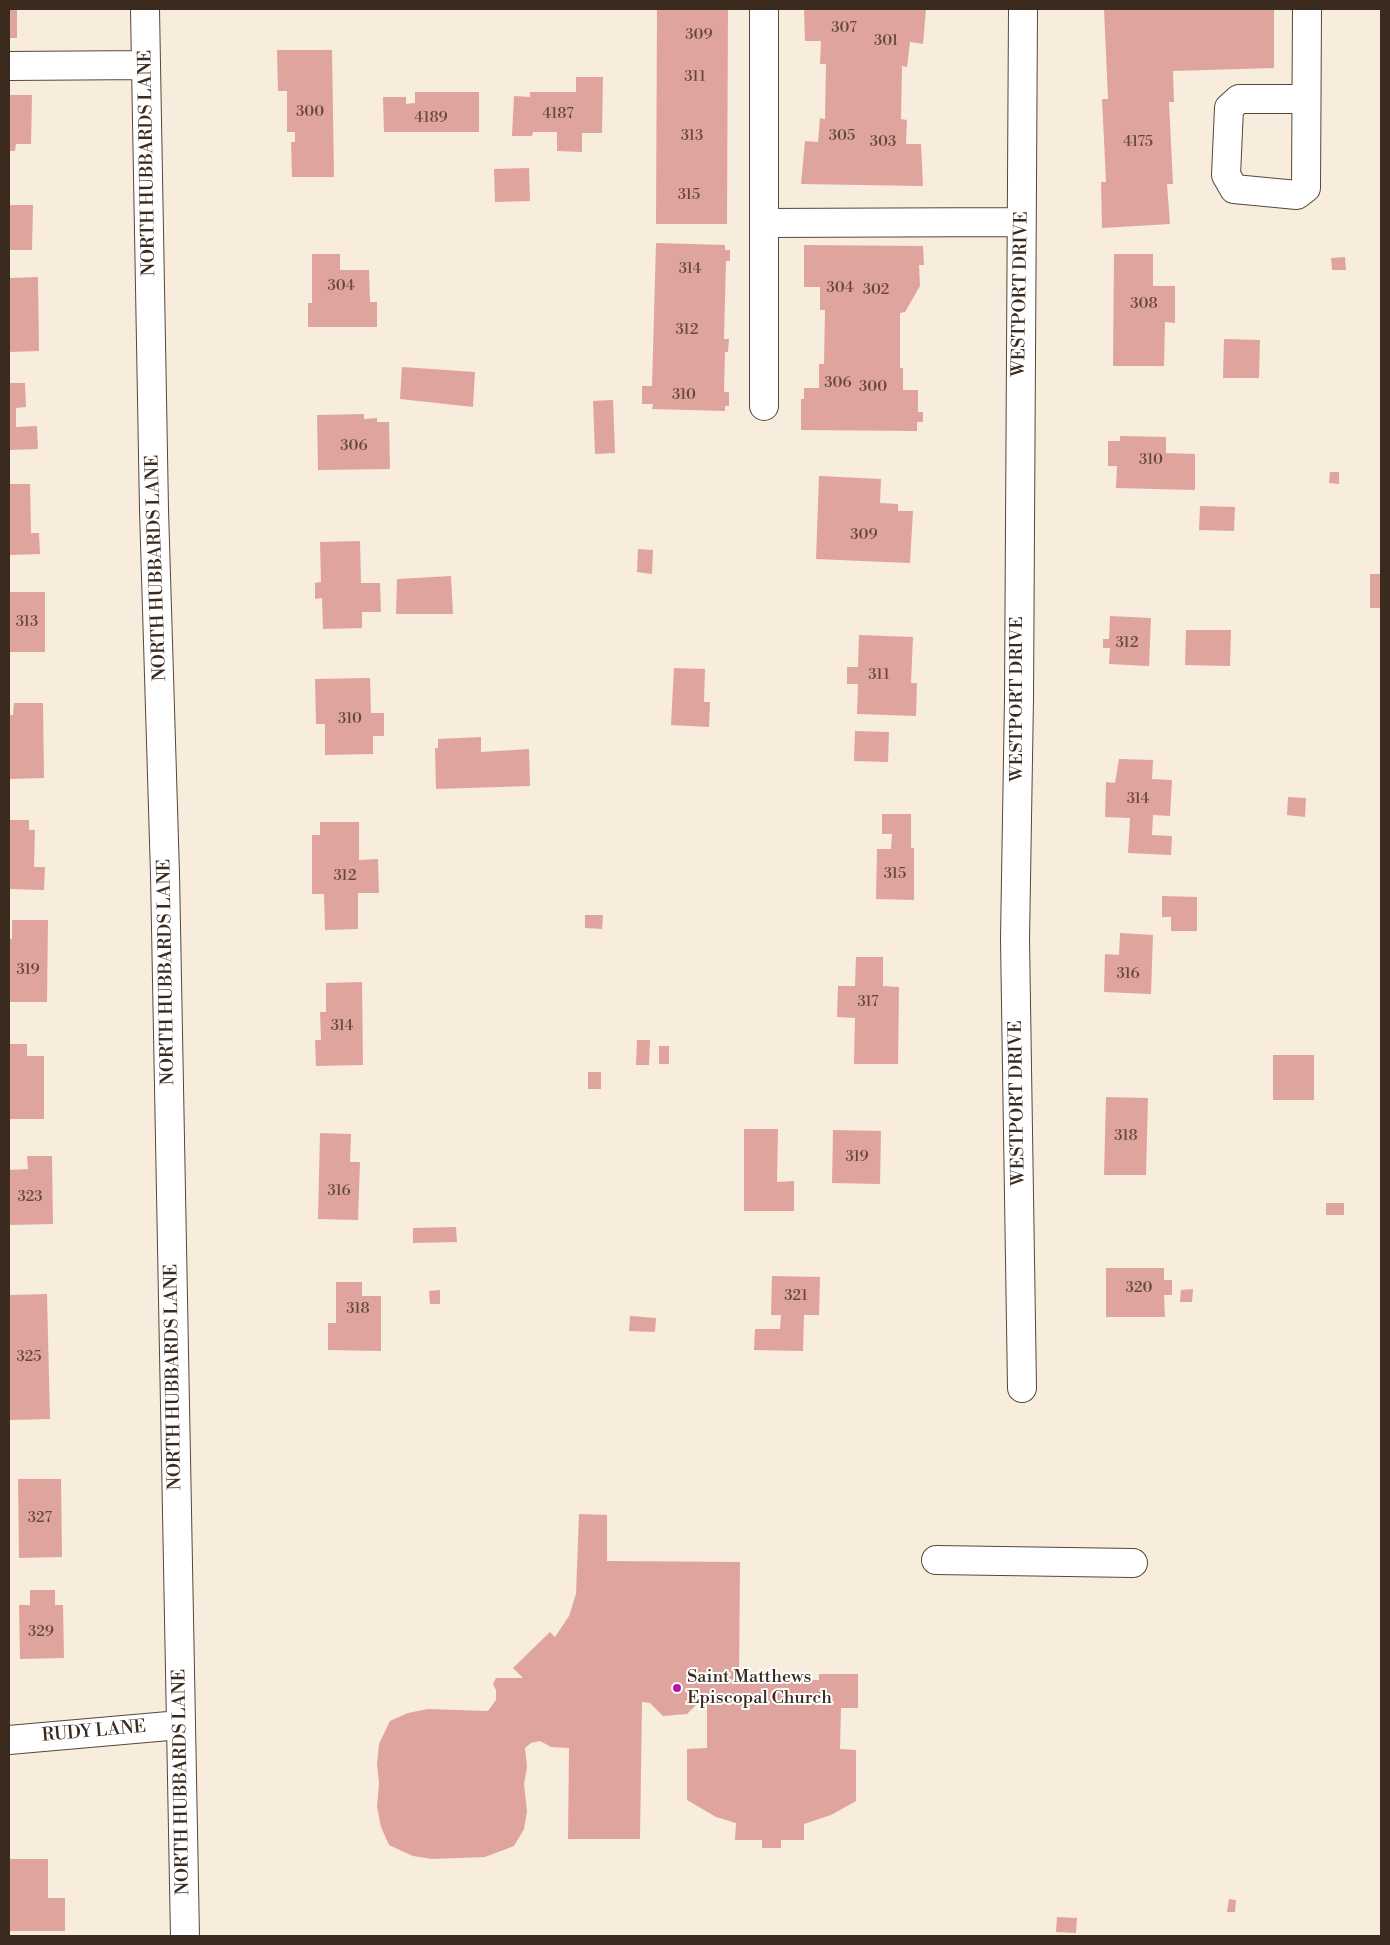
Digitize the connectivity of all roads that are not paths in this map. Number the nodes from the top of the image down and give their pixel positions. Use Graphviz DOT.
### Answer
graph roads {
  1 [pos="145,9"];
  2 [pos="1023,9"];
  3 [pos="1307,9"];
  4 [pos="764,12"];
  5 [pos="146,65"];
  6 [pos="9,66"];
  7 [pos="1306,99"];
  8 [pos="1021,222"];
  9 [pos="764,224"];
  10 [pos="764,406"];
  11 [pos="1022,1388"];
  12 [pos="936,1560"];
  13 [pos="1133,1563"];
  14 [pos="180,1725"];
  15 [pos="9,1740"];
  16 [pos="185,1936"];
  1 -- 5 [label="street, NORTH HUBBARDS LANE"];
  2 -- 8 [label="street, WESTPORT DRIVE"];
  3 -- 7 [label="street"];
  4 -- 9 [label="street"];
  5 -- 6 [label="street"];
  5 -- 14 [label="street, NORTH HUBBARDS LANE"];
  8 -- 9 [label="street"];
  8 -- 11 [label="street, WESTPORT DRIVE"];
  9 -- 10 [label="street"];
  12 -- 13 [label="street"];
  14 -- 15 [label="street, RUDY LANE"];
  14 -- 16 [label="street, NORTH HUBBARDS LANE"];
}
